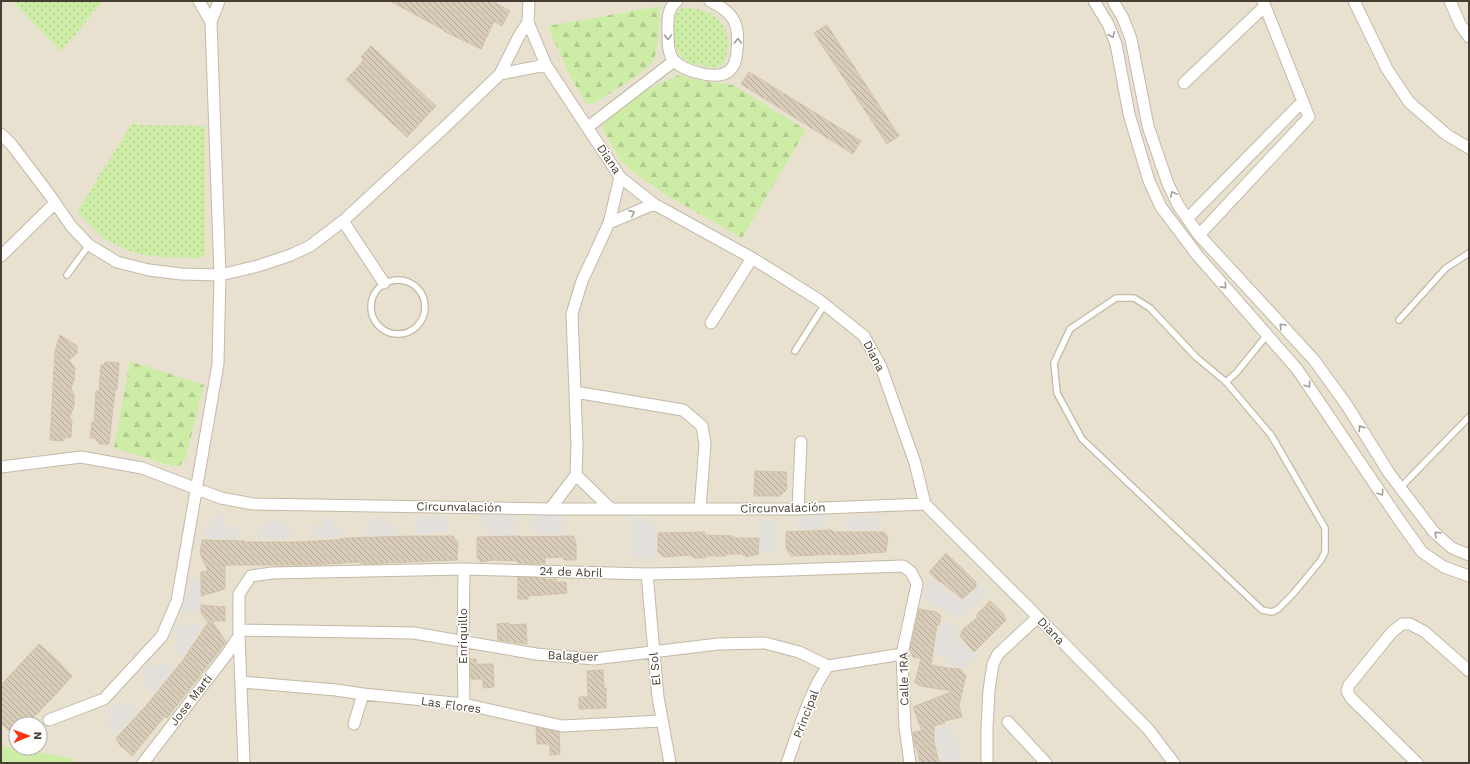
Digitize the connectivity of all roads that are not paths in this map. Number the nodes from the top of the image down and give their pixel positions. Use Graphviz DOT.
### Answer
graph roads {
  1 [pos="199,1"];
  2 [pos="218,1"];
  3 [pos="528,1"];
  4 [pos="677,1"];
  5 [pos="710,1"];
  6 [pos="1094,1"];
  7 [pos="1113,1"];
  8 [pos="1354,1"];
  9 [pos="1450,1"];
  10 [pos="1264,4"];
  11 [pos="210,22"];
  12 [pos="528,22"];
  13 [pos="1469,37"];
  14 [pos="674,61"];
  15 [pos="546,65"];
  16 [pos="500,74"];
  17 [pos="1184,83"];
  18 [pos="1302,102"];
  19 [pos="588,127"];
  20 [pos="1,134"];
  21 [pos="1469,148"];
  22 [pos="620,177"];
  23 [pos="55,203"];
  24 [pos="654,204"];
  25 [pos="1188,218"];
  26 [pos="343,221"];
  27 [pos="609,223"];
  28 [pos="1199,235"];
  29 [pos="89,245"];
  30 [pos="1469,253"];
  31 [pos="1,256"];
  32 [pos="752,258"];
  33 [pos="220,274"];
  34 [pos="67,275"];
  35 [pos="384,283"];
  36 [pos="825,304"];
  37 [pos="1399,320"];
  38 [pos="711,323"];
  39 [pos="1267,335"];
  40 [pos="795,351"];
  41 [pos="1226,382"];
  42 [pos="575,392"];
  43 [pos="1469,417"];
  44 [pos="801,442"];
  45 [pos="1,467"];
  46 [pos="576,475"];
  47 [pos="196,488"];
  48 [pos="1400,488"];
  49 [pos="924,504"];
  50 [pos="610,508"];
  51 [pos="550,509"];
  52 [pos="700,509"];
  53 [pos="798,509"];
  54 [pos="1469,555"];
  55 [pos="464,569"];
  56 [pos="911,572"];
  57 [pos="647,574"];
  58 [pos="1469,576"];
  59 [pos="1038,617"];
  60 [pos="239,633"];
  61 [pos="463,642"];
  62 [pos="653,651"];
  63 [pos="902,654"];
  64 [pos="828,666"];
  65 [pos="1469,671"];
  66 [pos="241,682"];
  67 [pos="363,694"];
  68 [pos="464,704"];
  69 [pos="49,720"];
  70 [pos="661,721"];
  71 [pos="1008,722"];
  72 [pos="354,724"];
  73 [pos="143,763"];
  74 [pos="244,763"];
  75 [pos="670,763"];
  76 [pos="787,763"];
  77 [pos="910,763"];
  78 [pos="987,763"];
  79 [pos="1046,763"];
  80 [pos="1174,763"];
  81 [pos="1417,763"];
  1 -- 11 [label="street"];
  2 -- 11 [label="street"];
  3 -- 12 [label="street, Diana"];
  4 -- 14 [label="street, one-way"];
  14 -- 5 [label="street, one-way"];
  6 -- 39 [label="street, one-way"];
  25 -- 7 [label="street, one-way"];
  8 -- 21 [label="street"];
  9 -- 13 [label="street"];
  10 -- 17 [label="street"];
  10 -- 18 [label="street"];
  11 -- 33 [label="street"];
  12 -- 15 [label="street, Diana"];
  12 -- 16 [label="street"];
  14 -- 19 [label="street"];
  15 -- 16 [label="street"];
  15 -- 19 [label="street, Diana"];
  16 -- 26 [label="street"];
  18 -- 25 [label="street"];
  18 -- 28 [label="street"];
  19 -- 22 [label="street, Diana"];
  20 -- 23 [label="street"];
  22 -- 24 [label="street, Diana"];
  22 -- 27 [label="street"];
  23 -- 29 [label="street"];
  23 -- 31 [label="street"];
  27 -- 24 [label="street, one-way"];
  24 -- 32 [label="street, Diana"];
  25 -- 28 [label="street"];
  26 -- 33 [label="street"];
  26 -- 35 [label="street"];
  27 -- 42 [label="street"];
  48 -- 28 [label="street, one-way"];
  29 -- 33 [label="street"];
  29 -- 34 [label="lane"];
  30 -- 37 [label="lane"];
  32 -- 36 [label="street, Diana"];
  32 -- 38 [label="street"];
  33 -- 47 [label="street"];
  35 -- 35 [label="lane"];
  36 -- 40 [label="lane"];
  36 -- 49 [label="street, Diana"];
  39 -- 41 [label="lane"];
  39 -- 58 [label="street, one-way"];
  41 -- 41 [label="lane"];
  42 -- 46 [label="street"];
  42 -- 52 [label="street"];
  43 -- 48 [label="lane"];
  44 -- 53 [label="street"];
  45 -- 47 [label="street, Circunvalación"];
  46 -- 50 [label="street"];
  46 -- 51 [label="street"];
  47 -- 51 [label="street, Circunvalación"];
  47 -- 69 [label="street"];
  54 -- 48 [label="street, one-way"];
  49 -- 53 [label="street, Circunvalación"];
  49 -- 59 [label="street, Diana"];
  50 -- 51 [label="street, Circunvalación"];
  50 -- 52 [label="street, Circunvalación"];
  52 -- 53 [label="street, Circunvalación"];
  55 -- 57 [label="street, 24 de Abril"];
  55 -- 60 [label="street, 24 de Abril"];
  55 -- 61 [label="street, Enriquillo"];
  56 -- 57 [label="street, 24 de Abril"];
  56 -- 63 [label="street, Calle 1RA"];
  57 -- 62 [label="street, El Sol"];
  59 -- 78 [label="street"];
  59 -- 80 [label="street, Diana"];
  60 -- 61 [label="street, Balaguer"];
  60 -- 66 [label="street"];
  60 -- 73 [label="street, Jose Marti"];
  61 -- 62 [label="street, Balaguer"];
  61 -- 68 [label="street, Enriquillo"];
  62 -- 64 [label="street, Balaguer"];
  62 -- 70 [label="street, El Sol"];
  63 -- 64 [label="street"];
  63 -- 77 [label="street, Calle 1RA"];
  64 -- 76 [label="street, Principal"];
  65 -- 81 [label="street"];
  66 -- 67 [label="street, Las Flores"];
  66 -- 74 [label="street"];
  67 -- 68 [label="street, Las Flores"];
  67 -- 72 [label="street"];
  68 -- 70 [label="street, Las Flores"];
  70 -- 75 [label="street, El Sol"];
  71 -- 79 [label="street"];
}
